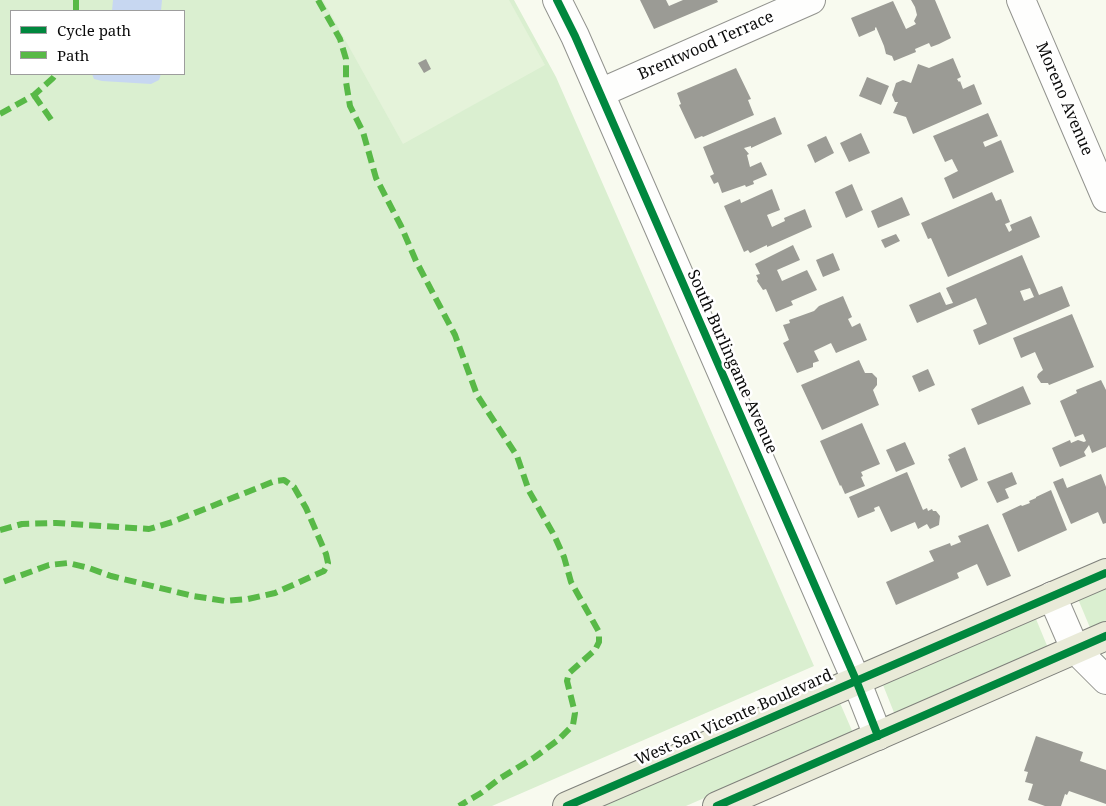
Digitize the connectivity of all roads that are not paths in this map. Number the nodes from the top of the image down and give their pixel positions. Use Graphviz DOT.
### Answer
graph roads {
  1 [pos="558,0"];
  2 [pos="811,0"];
  3 [pos="1021,0"];
  4 [pos="600,92"];
  5 [pos="1106,198"];
  6 [pos="1106,573"];
  7 [pos="1052,596"];
  8 [pos="1106,636"];
  9 [pos="1075,649"];
  10 [pos="856,680"];
  11 [pos="1106,680"];
  12 [pos="878,736"];
  13 [pos="567,806"];
  14 [pos="717,806"];
  1 -- 4 [label="street, South Burlingame Avenue"];
  2 -- 4 [label="street, Brentwood Terrace"];
  3 -- 5 [label="street, Moreno Avenue"];
  4 -- 10 [label="street, South Burlingame Avenue"];
  6 -- 7 [label="main road, West San Vicente Boulevard"];
  7 -- 9 [label="street"];
  7 -- 10 [label="main road, West San Vicente Boulevard"];
  8 -- 9 [label="main road"];
  9 -- 11 [label="street"];
  9 -- 12 [label="main road"];
  10 -- 12 [label="street, South Burlingame Avenue"];
  10 -- 13 [label="main road, West San Vicente Boulevard"];
  12 -- 14 [label="main road"];
}
